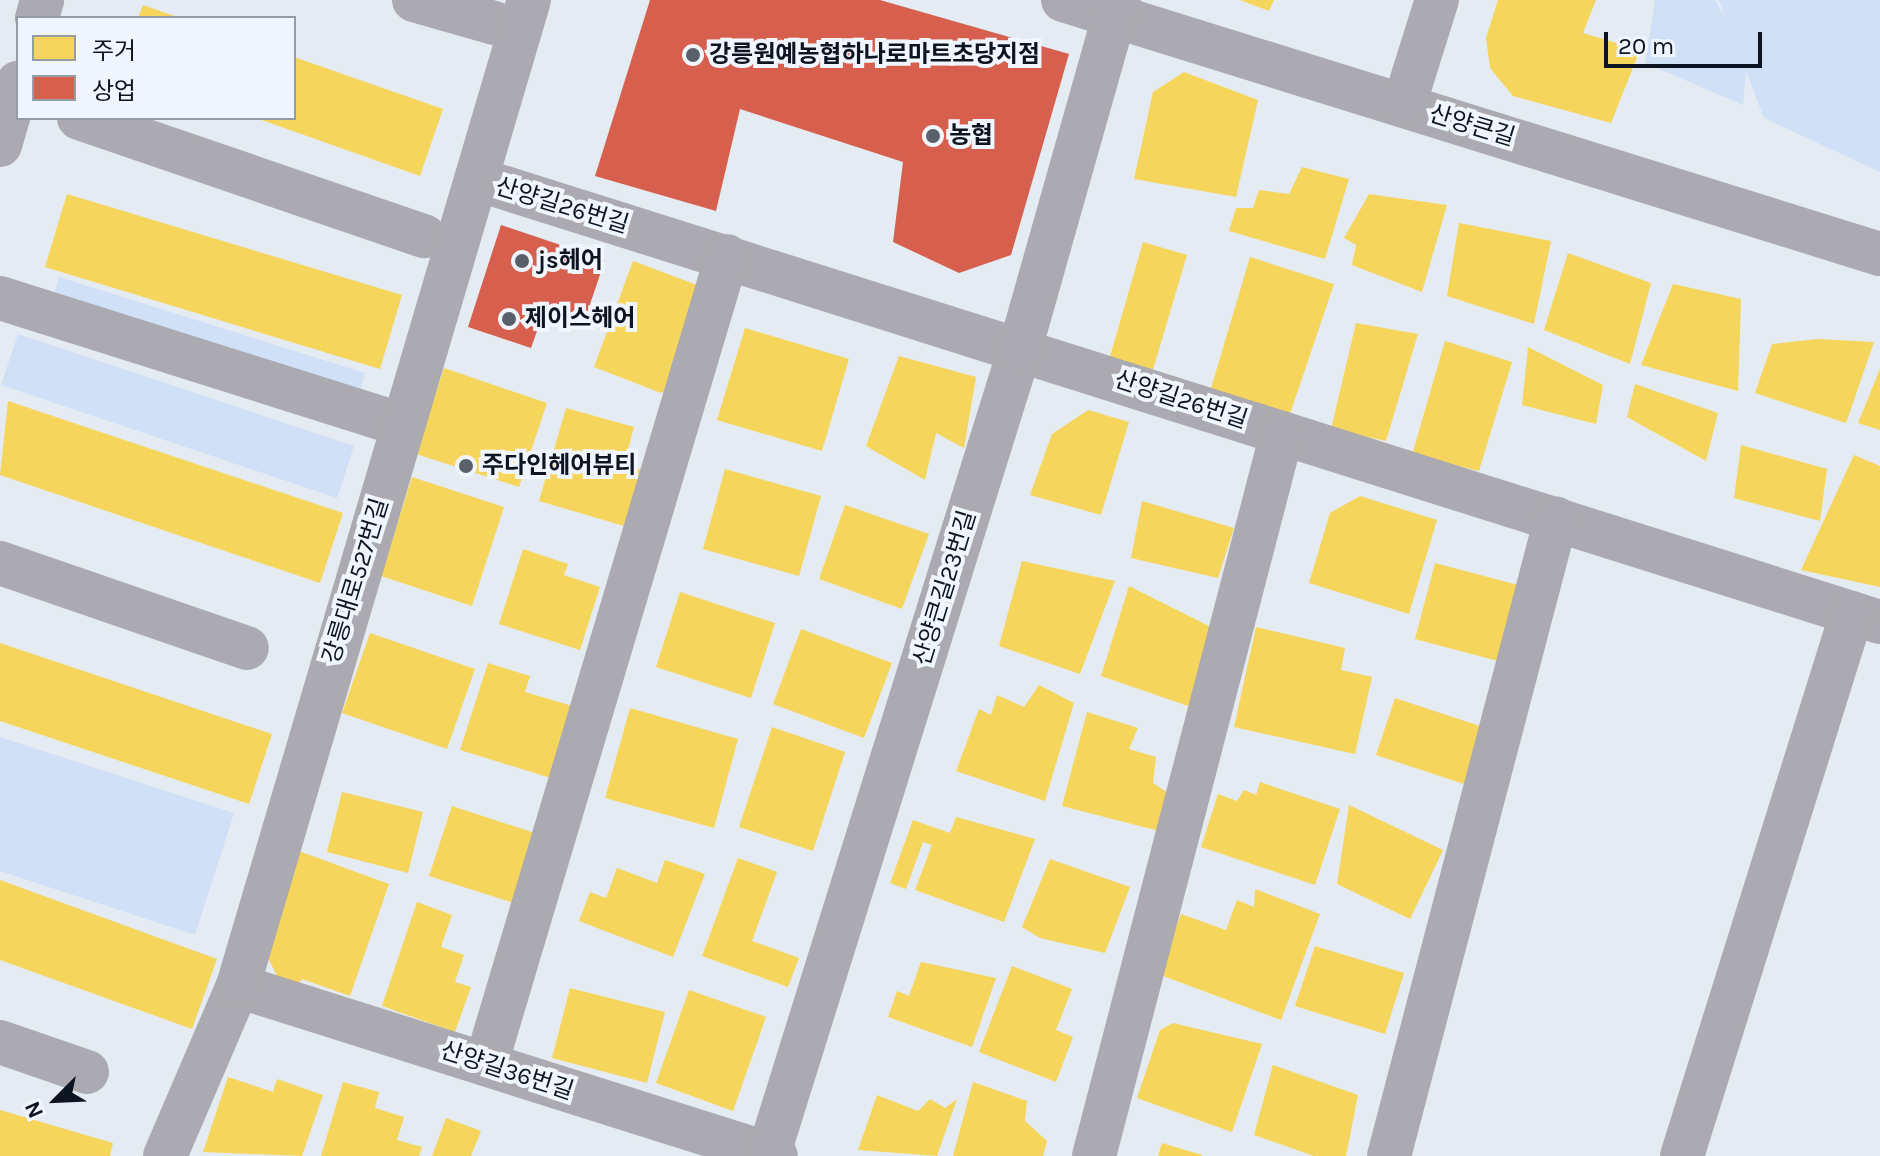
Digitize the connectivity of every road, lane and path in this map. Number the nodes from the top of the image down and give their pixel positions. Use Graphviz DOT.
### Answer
graph roads {
  1 [pos="414,0"];
  2 [pos="1063,0"];
  3 [pos="1437,0"];
  4 [pos="1116,8"];
  5 [pos="512,12"];
  6 [pos="16,95"];
  7 [pos="1404,105"];
  8 [pos="85,120"];
  9 [pos="0,145"];
  10 [pos="480,180"];
  11 [pos="424,236"];
  12 [pos="1880,254"];
  13 [pos="727,256"];
  14 [pos="0,298"];
  15 [pos="1020,349"];
  16 [pos="404,425"];
  17 [pos="1282,433"];
  18 [pos="1556,519"];
  19 [pos="0,563"];
  20 [pos="1866,618"];
  21 [pos="247,648"];
  22 [pos="238,986"];
  23 [pos="0,1042"];
  24 [pos="486,1064"];
  25 [pos="87,1072"];
  26 [pos="771,1155"];
  27 [pos="165,1156"];
  28 [pos="1094,1156"];
  29 [pos="1389,1156"];
  30 [pos="1682,1156"];
  1 -- 5 [label="street"];
  2 -- 4 [label="street, 산양큰길"];
  3 -- 7 [label="street"];
  4 -- 7 [label="street, 산양큰길"];
  4 -- 15 [label="street, 산양큰길23번길"];
  5 -- 10 [label="street, 강릉대로527번길"];
  6 -- 9 [label="street"];
  7 -- 12 [label="street, 산양큰길"];
  8 -- 11 [label="street"];
  10 -- 13 [label="street, 산양길26번길"];
  10 -- 16 [label="street, 강릉대로527번길"];
  13 -- 15 [label="street, 산양길26번길"];
  13 -- 24 [label="street"];
  14 -- 16 [label="street"];
  15 -- 17 [label="street, 산양길26번길"];
  15 -- 26 [label="street, 산양큰길23번길"];
  16 -- 22 [label="street, 강릉대로527번길"];
  17 -- 18 [label="street, 산양길26번길"];
  17 -- 28 [label="street"];
  18 -- 20 [label="street, 산양길26번길"];
  18 -- 29 [label="street"];
  19 -- 21 [label="street"];
  20 -- 30 [label="street"];
  22 -- 24 [label="street, 산양길36번길"];
  22 -- 27 [label="street, 강릉대로527번길"];
  23 -- 25 [label="street"];
  24 -- 26 [label="street, 산양길36번길"];
}
